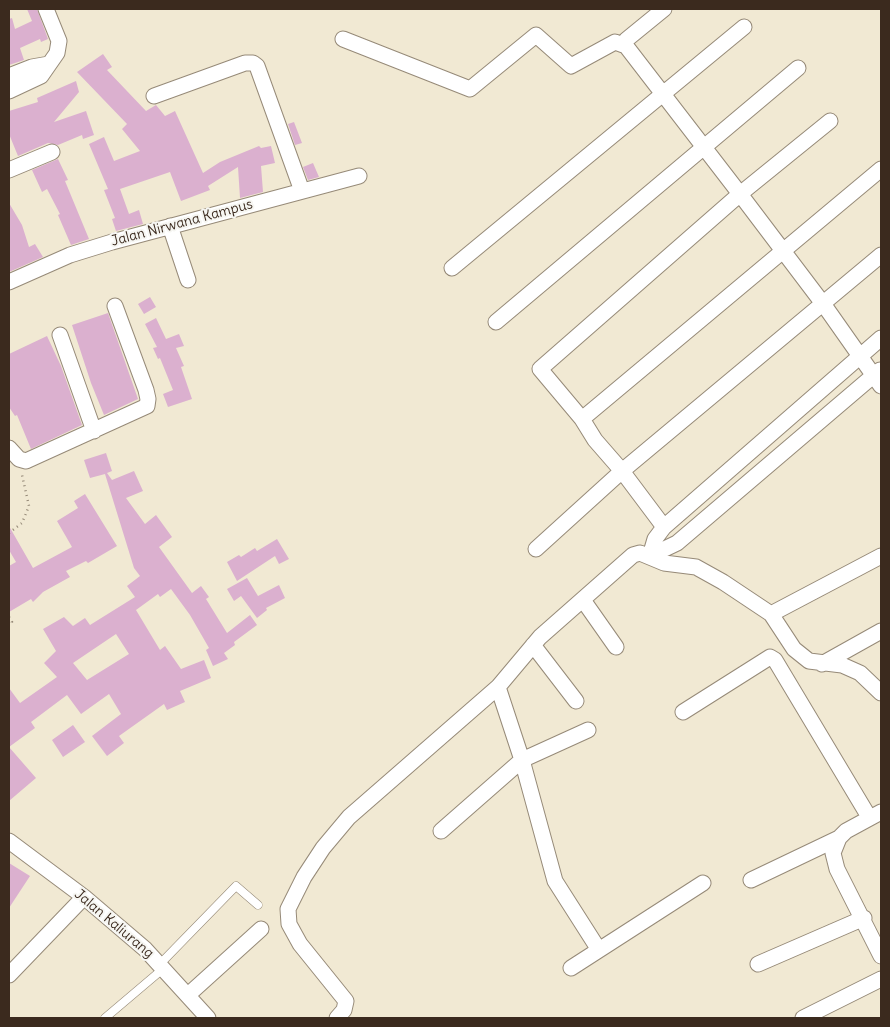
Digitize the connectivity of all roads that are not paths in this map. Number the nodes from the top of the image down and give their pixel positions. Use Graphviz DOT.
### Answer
graph roads {
  1 [pos="46,9"];
  2 [pos="664,9"];
  3 [pos="744,27"];
  4 [pos="344,39"];
  5 [pos="626,46"];
  6 [pos="49,64"];
  7 [pos="798,68"];
  8 [pos="9,76"];
  9 [pos="9,91"];
  10 [pos="664,92"];
  11 [pos="154,96"];
  12 [pos="830,121"];
  13 [pos="704,146"];
  14 [pos="52,152"];
  15 [pos="881,169"];
  16 [pos="9,170"];
  17 [pos="359,176"];
  18 [pos="302,191"];
  19 [pos="740,194"];
  20 [pos="170,226"];
  21 [pos="781,251"];
  22 [pos="881,255"];
  23 [pos="452,268"];
  24 [pos="188,280"];
  25 [pos="9,282"];
  26 [pos="824,305"];
  27 [pos="115,306"];
  28 [pos="496,322"];
  29 [pos="60,335"];
  30 [pos="881,338"];
  31 [pos="860,356"];
  32 [pos="879,377"];
  33 [pos="582,419"];
  34 [pos="94,431"];
  35 [pos="14,453"];
  36 [pos="622,471"];
  37 [pos="664,527"];
  38 [pos="536,549"];
  39 [pos="650,556"];
  40 [pos="881,556"];
  41 [pos="583,600"];
  42 [pos="771,614"];
  43 [pos="881,631"];
  44 [pos="533,644"];
  45 [pos="616,647"];
  46 [pos="822,664"];
  47 [pos="498,688"];
  48 [pos="881,694"];
  49 [pos="576,701"];
  50 [pos="683,712"];
  51 [pos="588,730"];
  52 [pos="522,760"];
  53 [pos="875,815"];
  54 [pos="441,831"];
  55 [pos="839,838"];
  56 [pos="9,841"];
  57 [pos="751,880"];
  58 [pos="703,883"];
  59 [pos="84,897"];
  60 [pos="258,905"];
  61 [pos="864,918"];
  62 [pos="261,929"];
  63 [pos="599,950"];
  64 [pos="880,952"];
  65 [pos="758,964"];
  66 [pos="162,966"];
  67 [pos="570,968"];
  68 [pos="9,975"];
  69 [pos="881,980"];
  70 [pos="188,996"];
  71 [pos="105,1018"];
  72 [pos="208,1018"];
  73 [pos="337,1018"];
  74 [pos="803,1018"];
  1 -- 6 [label="street"];
  2 -- 5 [label="street"];
  3 -- 10 [label="street"];
  4 -- 5 [label="street"];
  5 -- 10 [label="street"];
  6 -- 8 [label="street"];
  6 -- 9 [label="street"];
  7 -- 13 [label="street"];
  10 -- 13 [label="street"];
  10 -- 23 [label="street"];
  11 -- 18 [label="street"];
  12 -- 19 [label="street"];
  13 -- 19 [label="street"];
  13 -- 28 [label="street"];
  14 -- 16 [label="street"];
  15 -- 21 [label="street"];
  17 -- 18 [label="street, Jalan Nirwana Kampus"];
  18 -- 20 [label="street, Jalan Nirwana Kampus"];
  19 -- 21 [label="street"];
  19 -- 33 [label="street"];
  20 -- 24 [label="street"];
  20 -- 25 [label="street, Jalan Nirwana Kampus"];
  21 -- 26 [label="street"];
  21 -- 33 [label="street"];
  22 -- 26 [label="street"];
  26 -- 31 [label="street"];
  26 -- 36 [label="street"];
  27 -- 34 [label="street"];
  29 -- 34 [label="street"];
  30 -- 31 [label="street"];
  31 -- 32 [label="street"];
  31 -- 37 [label="street"];
  32 -- 39 [label="street"];
  33 -- 36 [label="street"];
  34 -- 35 [label="street"];
  36 -- 37 [label="street"];
  36 -- 38 [label="street"];
  37 -- 39 [label="street"];
  39 -- 41 [label="street"];
  39 -- 42 [label="street"];
  40 -- 42 [label="street"];
  41 -- 44 [label="street"];
  41 -- 45 [label="street"];
  42 -- 46 [label="street"];
  43 -- 46 [label="street"];
  44 -- 47 [label="street"];
  44 -- 49 [label="street"];
  46 -- 48 [label="street"];
  47 -- 52 [label="street"];
  47 -- 73 [label="street"];
  50 -- 53 [label="street"];
  51 -- 52 [label="street"];
  52 -- 54 [label="street"];
  52 -- 63 [label="street"];
  53 -- 55 [label="street"];
  55 -- 57 [label="street"];
  55 -- 61 [label="street"];
  56 -- 59 [label="street, Jalan Kaliurang"];
  58 -- 63 [label="street"];
  59 -- 66 [label="street, Jalan Kaliurang"];
  59 -- 68 [label="street"];
  60 -- 66 [label="lane"];
  61 -- 64 [label="street"];
  61 -- 65 [label="street"];
  62 -- 70 [label="street"];
  63 -- 67 [label="street"];
  66 -- 70 [label="street, Jalan Kaliurang"];
  66 -- 71 [label="lane"];
  69 -- 74 [label="street"];
  70 -- 72 [label="street, Jalan Kaliurang"];
}
